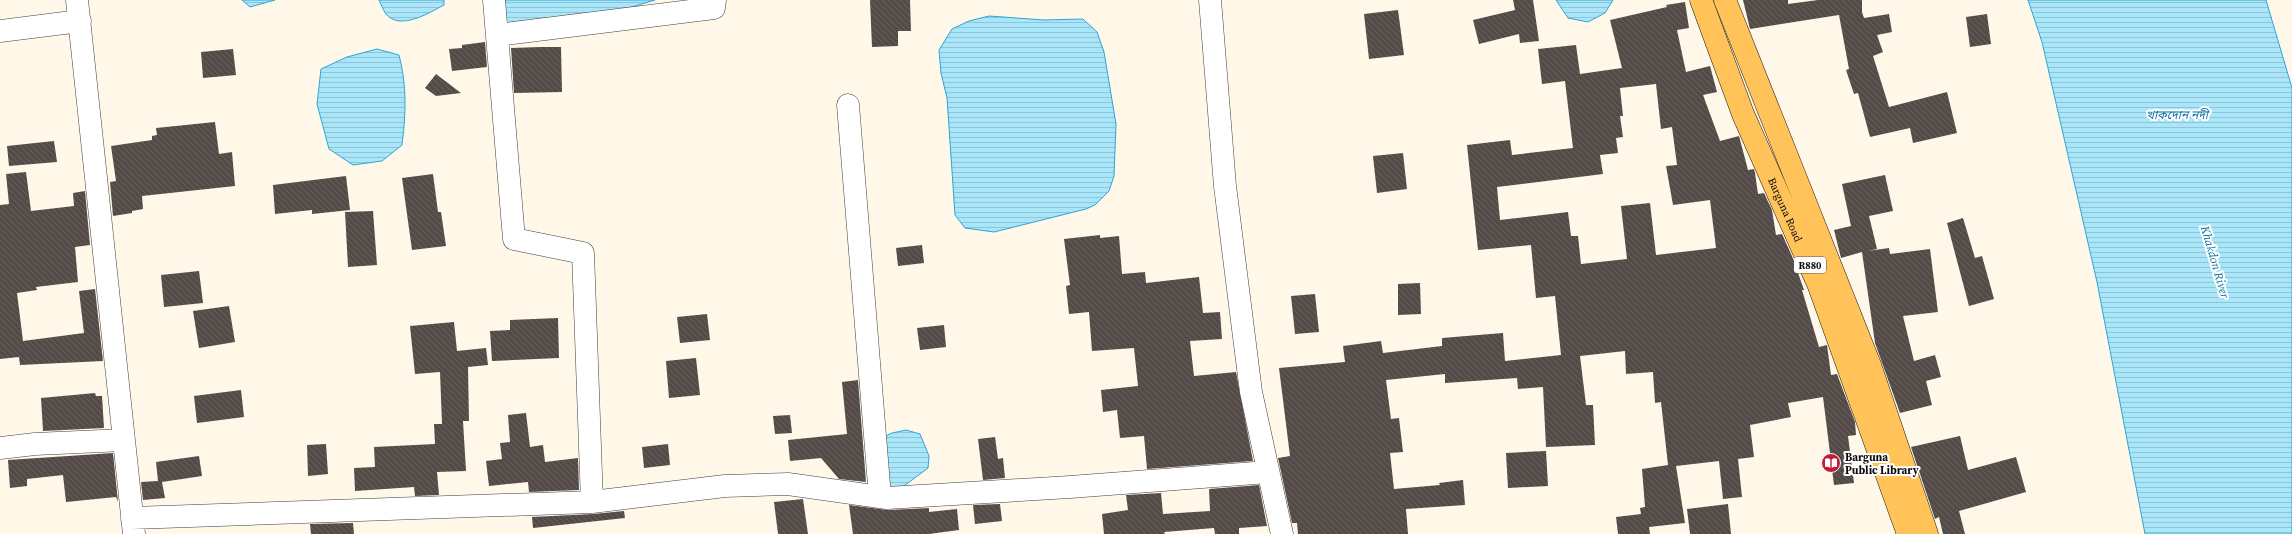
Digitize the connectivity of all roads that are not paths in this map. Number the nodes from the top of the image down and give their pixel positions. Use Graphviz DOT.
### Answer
graph roads {
  1 [pos="494,0"];
  2 [pos="715,0"];
  3 [pos="1210,0"];
  4 [pos="1701,0"];
  5 [pos="1725,0"];
  6 [pos="79,10"];
  7 [pos="0,31"];
  8 [pos="497,35"];
  9 [pos="848,105"];
  10 [pos="124,440"];
  11 [pos="0,448"];
  12 [pos="1268,472"];
  13 [pos="880,497"];
  14 [pos="592,502"];
  15 [pos="133,526"];
  16 [pos="1282,534"];
  17 [pos="1908,534"];
  18 [pos="1927,534"];
  1 -- 8 [label="street"];
  2 -- 8 [label="street"];
  3 -- 12 [label="street"];
  4 -- 17 [label="main road, Barguna Road / R880"];
  5 -- 18 [label="main road, Barguna Road / R880"];
  6 -- 7 [label="street"];
  6 -- 10 [label="street"];
  8 -- 14 [label="street"];
  9 -- 13 [label="street"];
  10 -- 11 [label="street"];
  10 -- 15 [label="street"];
  12 -- 13 [label="street"];
  12 -- 16 [label="street"];
  13 -- 14 [label="street"];
  14 -- 15 [label="street"];
}
